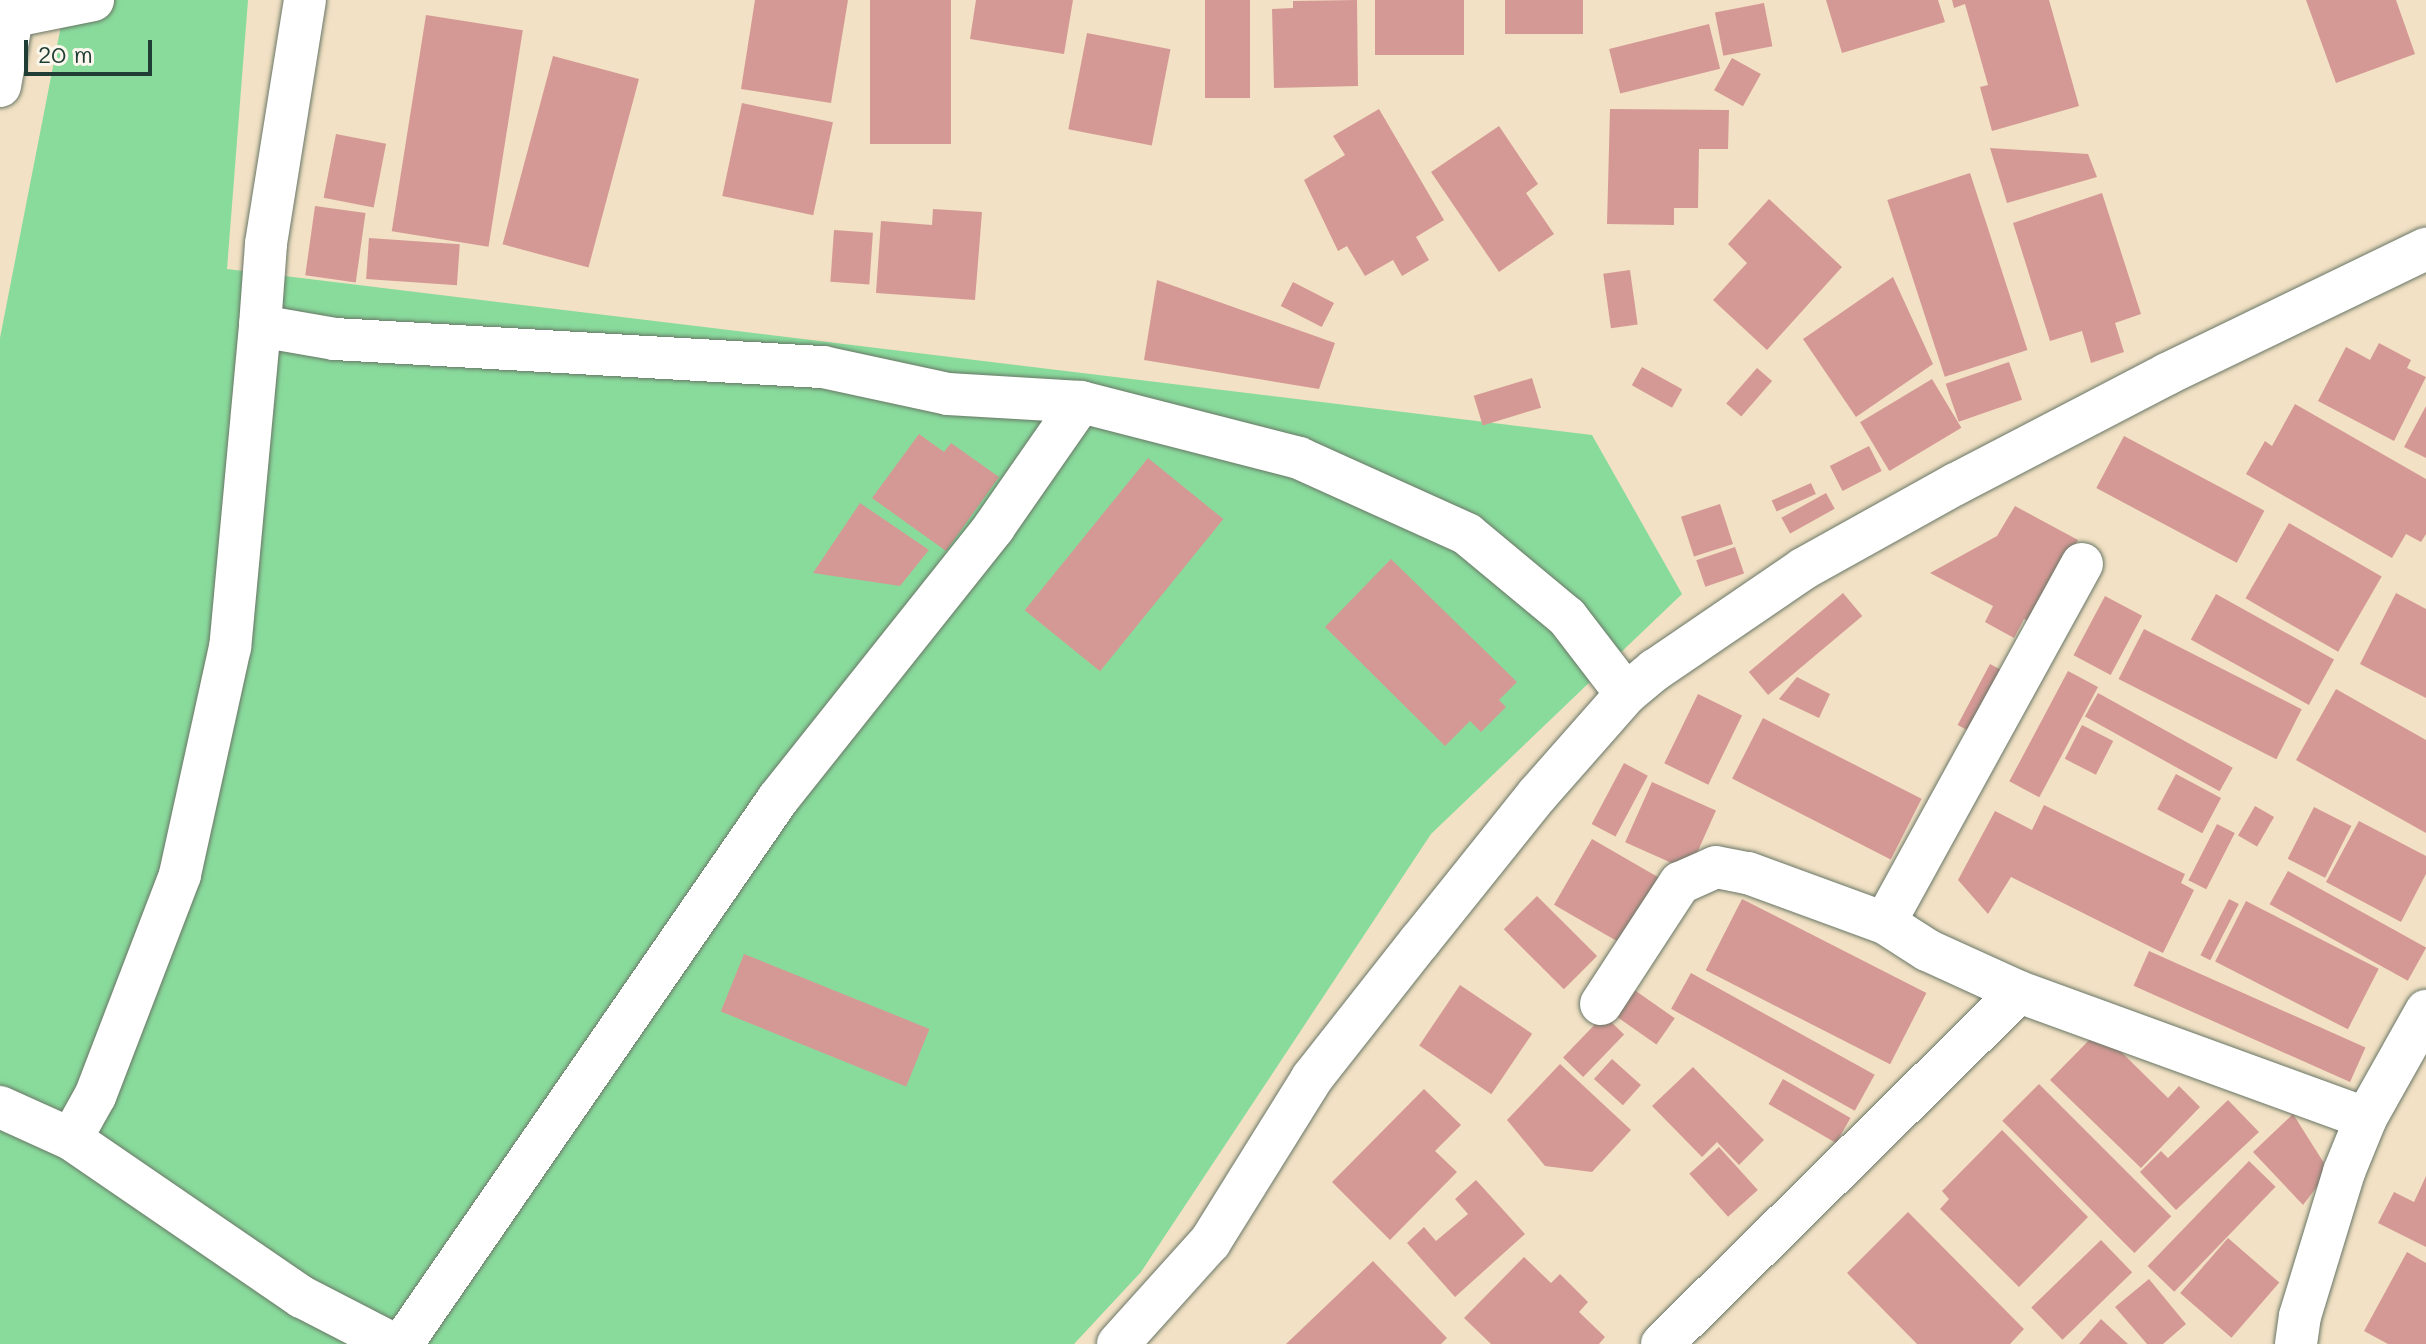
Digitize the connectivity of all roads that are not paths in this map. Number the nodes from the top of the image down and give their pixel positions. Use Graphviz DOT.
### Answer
graph roads {
  1 [pos="93,0"];
  2 [pos="305,0"];
  3 [pos="9,11"];
  4 [pos="0,86"];
  5 [pos="2426,249"];
  6 [pos="260,326"];
  7 [pos="1081,402"];
  8 [pos="2082,564"];
  9 [pos="1626,694"];
  10 [pos="1885,923"];
  11 [pos="2019,992"];
  12 [pos="1601,1004"];
  13 [pos="2426,1011"];
  14 [pos="0,1107"];
  15 [pos="2366,1118"];
  16 [pos="71,1139"];
  17 [pos="393,1344"];
  18 [pos="402,1344"];
  19 [pos="1118,1344"];
  20 [pos="1662,1344"];
  21 [pos="2296,1344"];
  1 -- 3 [label="street"];
  2 -- 6 [label="street"];
  3 -- 4 [label="street"];
  5 -- 9 [label="street"];
  6 -- 7 [label="street"];
  6 -- 16 [label="street"];
  7 -- 9 [label="street"];
  7 -- 18 [label="street"];
  8 -- 10 [label="street"];
  9 -- 19 [label="street"];
  10 -- 11 [label="street"];
  10 -- 12 [label="street"];
  11 -- 15 [label="street"];
  11 -- 20 [label="street"];
  13 -- 15 [label="street"];
  14 -- 16 [label="street"];
  15 -- 21 [label="street"];
  16 -- 17 [label="street"];
}
